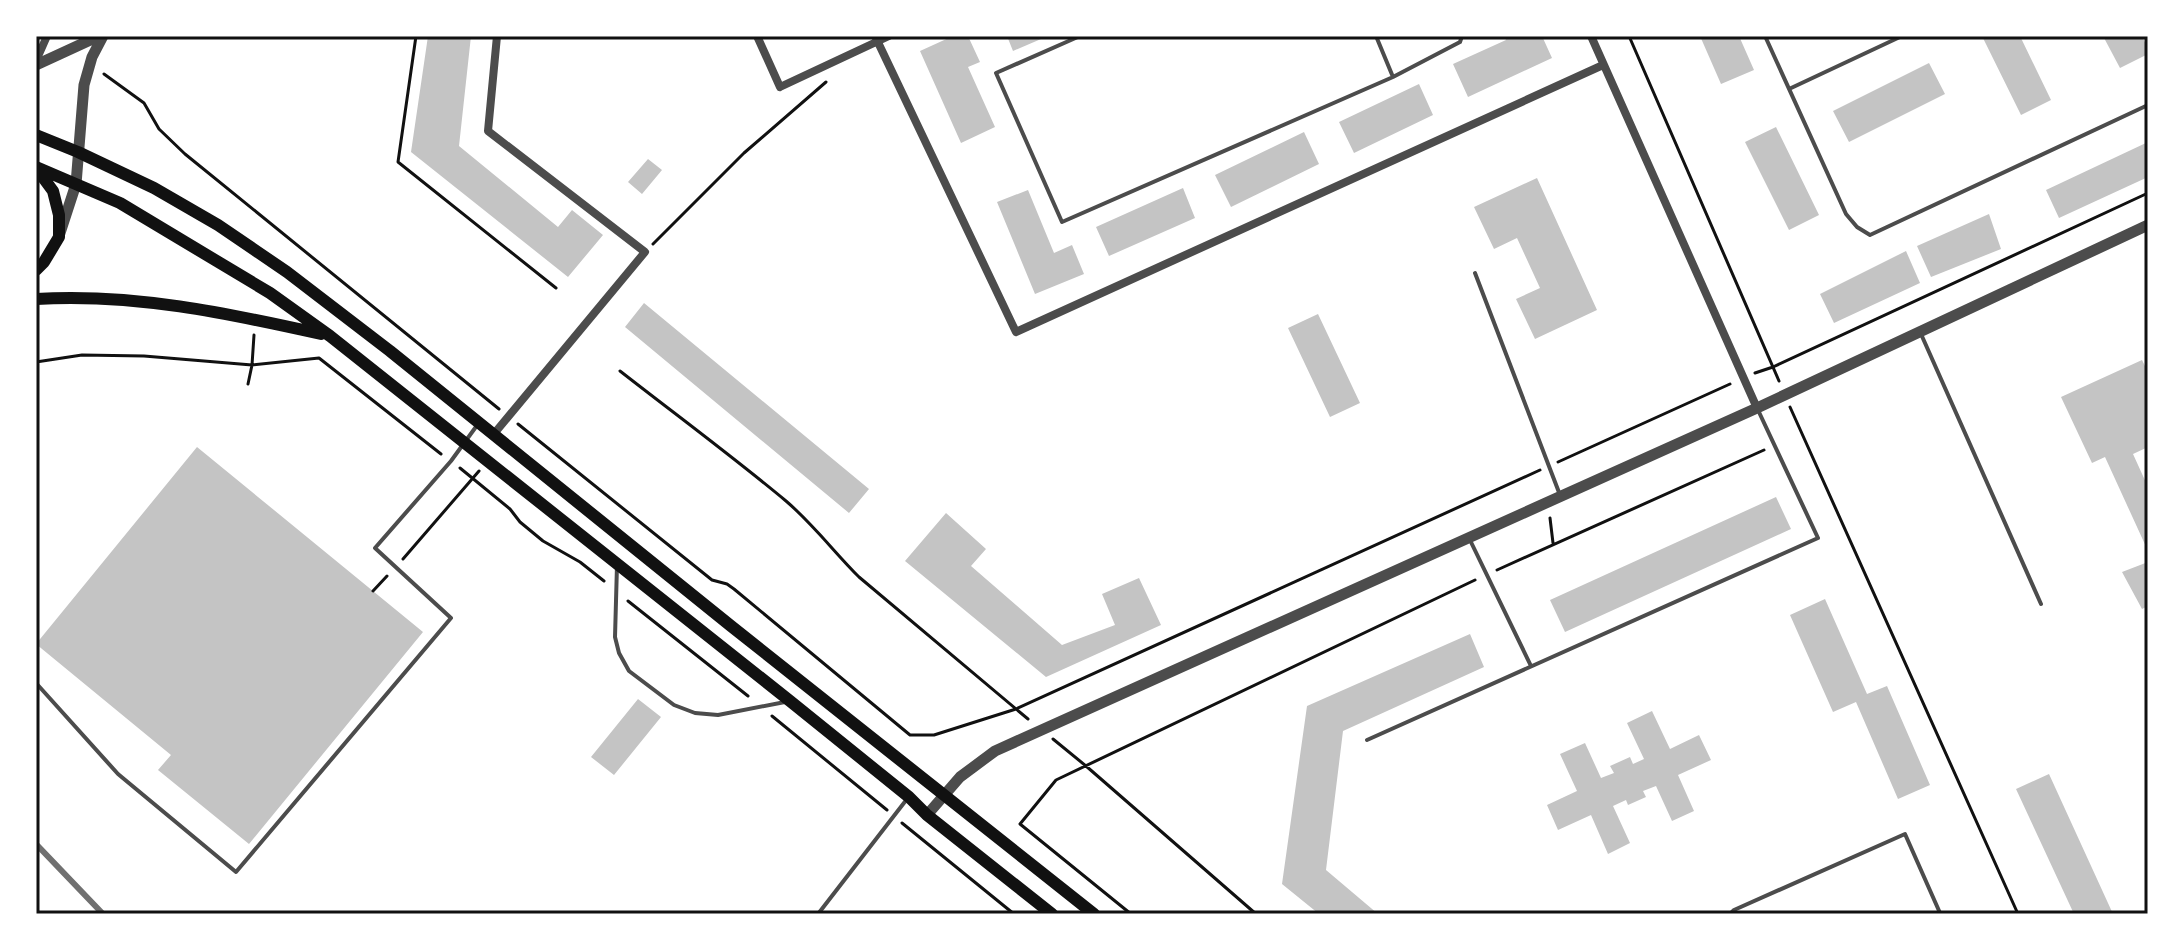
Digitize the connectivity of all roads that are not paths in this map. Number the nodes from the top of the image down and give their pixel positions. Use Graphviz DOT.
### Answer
graph roads {
  1 [pos="47,36"];
  2 [pos="101,36"];
  3 [pos="497,36"];
  4 [pos="757,36"];
  5 [pos="889,36"];
  6 [pos="1080,36"];
  7 [pos="1376,36"];
  8 [pos="1462,36"];
  9 [pos="1591,36"];
  10 [pos="1765,36"];
  11 [pos="1902,36"];
  12 [pos="876,39"];
  13 [pos="36,63"];
  14 [pos="1603,65"];
  15 [pos="1393,77"];
  16 [pos="1789,89"];
  17 [pos="2148,105"];
  18 [pos="36,135"];
  19 [pos="78,152"];
  20 [pos="36,168"];
  21 [pos="76,184"];
  22 [pos="2148,225"];
  23 [pos="59,237"];
  24 [pos="36,270"];
  25 [pos="1475,273"];
  26 [pos="36,299"];
  27 [pos="1920,332"];
  28 [pos="330,336"];
  29 [pos="1757,408"];
  30 [pos="478,424"];
  31 [pos="496,438"];
  32 [pos="466,442"];
  33 [pos="1561,497"];
  34 [pos="1469,538"];
  35 [pos="617,563"];
  36 [pos="2041,604"];
  37 [pos="1531,666"];
  38 [pos="36,683"];
  39 [pos="790,701"];
  40 [pos="1367,740"];
  41 [pos="944,794"];
  42 [pos="909,797"];
  43 [pos="927,815"];
  44 [pos="818,914"];
  45 [pos="1052,914"];
  46 [pos="1094,914"];
  47 [pos="1730,914"];
  48 [pos="1938,914"];
  1 -- 13 [label="street"];
  2 -- 13 [label="street"];
  2 -- 19 [label="street"];
  3 -- 31 [label="street"];
  4 -- 12 [label="street"];
  5 -- 12 [label="street"];
  6 -- 15 [label="lane"];
  7 -- 15 [label="lane"];
  8 -- 15 [label="lane"];
  9 -- 14 [label="street"];
  10 -- 16 [label="lane"];
  11 -- 16 [label="lane"];
  12 -- 14 [label="street"];
  14 -- 29 [label="street"];
  16 -- 17 [label="lane"];
  18 -- 19 [label="main road"];
  19 -- 21 [label="street"];
  19 -- 30 [label="main road"];
  20 -- 21 [label="main road"];
  20 -- 23 [label="main road"];
  21 -- 23 [label="street"];
  21 -- 28 [label="main road"];
  22 -- 27 [label="street"];
  23 -- 24 [label="main road"];
  25 -- 33 [label="lane"];
  26 -- 28 [label="main road"];
  27 -- 29 [label="street"];
  27 -- 36 [label="lane"];
  28 -- 32 [label="main road"];
  29 -- 33 [label="street"];
  29 -- 37 [label="lane"];
  30 -- 31 [label="main road"];
  30 -- 32 [label="lane"];
  31 -- 41 [label="main road"];
  32 -- 35 [label="main road"];
  32 -- 38 [label="lane"];
  33 -- 34 [label="street"];
  34 -- 37 [label="lane"];
  34 -- 41 [label="street"];
  35 -- 39 [label="main road"];
  35 -- 39 [label="lane"];
  37 -- 40 [label="lane"];
  39 -- 42 [label="main road"];
  41 -- 43 [label="street"];
  41 -- 46 [label="main road"];
  42 -- 43 [label="main road"];
  42 -- 44 [label="lane"];
  43 -- 45 [label="main road"];
  47 -- 48 [label="lane"];
}
